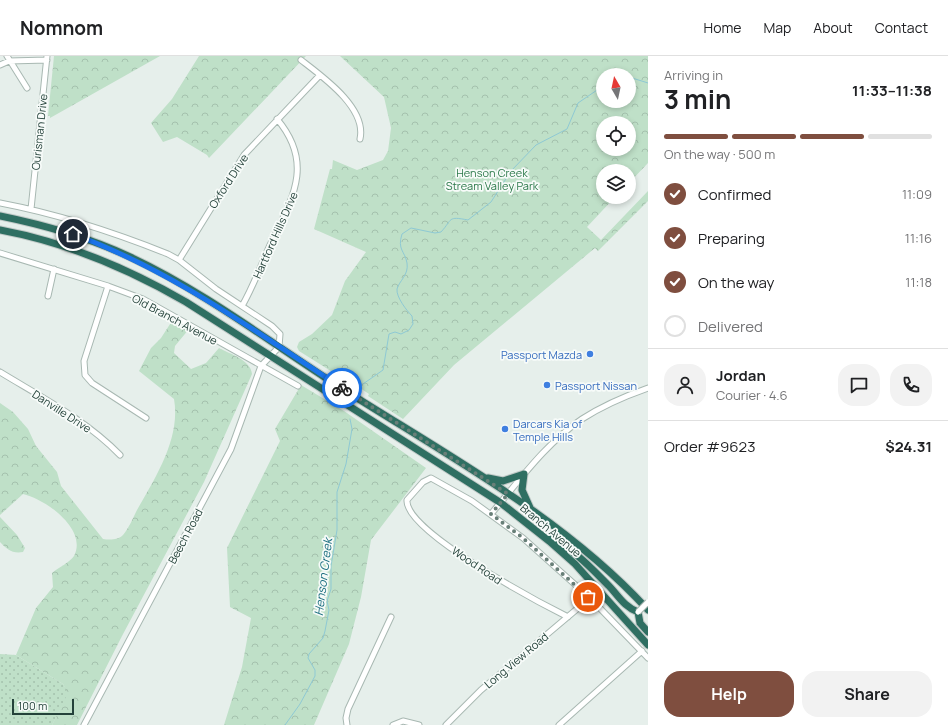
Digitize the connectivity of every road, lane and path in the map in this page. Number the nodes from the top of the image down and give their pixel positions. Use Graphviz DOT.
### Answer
graph roads {
  1 [pos="8,58"];
  2 [pos="47,58"];
  3 [pos="302,60"];
  4 [pos="0,65"];
  5 [pos="320,75"];
  6 [pos="27,88"];
  7 [pos="277,119"];
  8 [pos="360,139"];
  9 [pos="0,202"];
  10 [pos="31,209"];
  11 [pos="0,216"];
  12 [pos="0,230"];
  13 [pos="0,253"];
  14 [pos="179,260"];
  15 [pos="54,269"];
  16 [pos="108,286"];
  17 [pos="48,296"];
  18 [pos="242,306"];
  19 [pos="279,347"];
  20 [pos="270,356"];
  21 [pos="261,366"];
  22 [pos="0,372"];
  23 [pos="298,386"];
  24 [pos="648,388"];
  25 [pos="146,418"];
  26 [pos="120,455"];
  27 [pos="524,474"];
  28 [pos="481,476"];
  29 [pos="508,494"];
  30 [pos="501,503"];
  31 [pos="532,512"];
  32 [pos="491,514"];
  33 [pos="543,536"];
  34 [pos="590,598"];
  35 [pos="648,602"];
  36 [pos="648,610"];
  37 [pos="635,611"];
  38 [pos="391,617"];
  39 [pos="568,617"];
  40 [pos="648,632"];
  41 [pos="648,645"];
  42 [pos="642,651"];
  43 [pos="648,658"];
  44 [pos="84,725"];
  45 [pos="347,725"];
  46 [pos="393,725"];
  47 [pos="419,725"];
  48 [pos="446,725"];
  49 [pos="559,725"];
  1 -- 2 [label="street"];
  1 -- 4 [label="street"];
  1 -- 6 [label="street"];
  2 -- 10 [label="street, Ourisman Drive"];
  3 -- 5 [label="street"];
  5 -- 7 [label="street, Oxford Drive"];
  5 -- 8 [label="street"];
  7 -- 14 [label="street, Oxford Drive"];
  7 -- 18 [label="street, Hartford Hills Drive"];
  9 -- 10 [label="street"];
  10 -- 14 [label="street"];
  11 -- 19 [label="highway, Branch Avenue"];
  12 -- 20 [label="highway, Branch Avenue"];
  13 -- 15 [label="street, Old Branch Avenue"];
  14 -- 18 [label="street"];
  15 -- 16 [label="street, Old Branch Avenue"];
  15 -- 17 [label="street"];
  16 -- 21 [label="street, Old Branch Avenue"];
  16 -- 25 [label="street"];
  18 -- 19 [label="street"];
  19 -- 20 [label="street, Beech Road"];
  19 -- 28 [label="highway, Branch Avenue"];
  20 -- 21 [label="street, Beech Road"];
  20 -- 30 [label="highway, Branch Avenue"];
  21 -- 23 [label="street, Old Branch Avenue"];
  21 -- 44 [label="street, Beech Road"];
  22 -- 26 [label="street, Danville Drive"];
  24 -- 27 [label="street"];
  27 -- 28 [label="highway"];
  27 -- 29 [label="street"];
  27 -- 31 [label="highway"];
  28 -- 29 [label="highway, Branch Avenue"];
  29 -- 30 [label="street"];
  29 -- 31 [label="highway, Branch Avenue"];
  30 -- 32 [label="street"];
  30 -- 33 [label="highway, Branch Avenue"];
  31 -- 36 [label="highway, Branch Avenue"];
  32 -- 34 [label="street"];
  32 -- 39 [label="street, Wood Road"];
  33 -- 37 [label="highway"];
  33 -- 41 [label="highway, Branch Avenue"];
  34 -- 39 [label="street, Long View Road"];
  34 -- 42 [label="street"];
  35 -- 37 [label="street, bridge"];
  37 -- 40 [label="highway"];
  38 -- 45 [label="street"];
  39 -- 48 [label="street, Long View Road"];
  42 -- 43 [label="street"];
  42 -- 49 [label="street"];
  46 -- 47 [label="street"];
}
